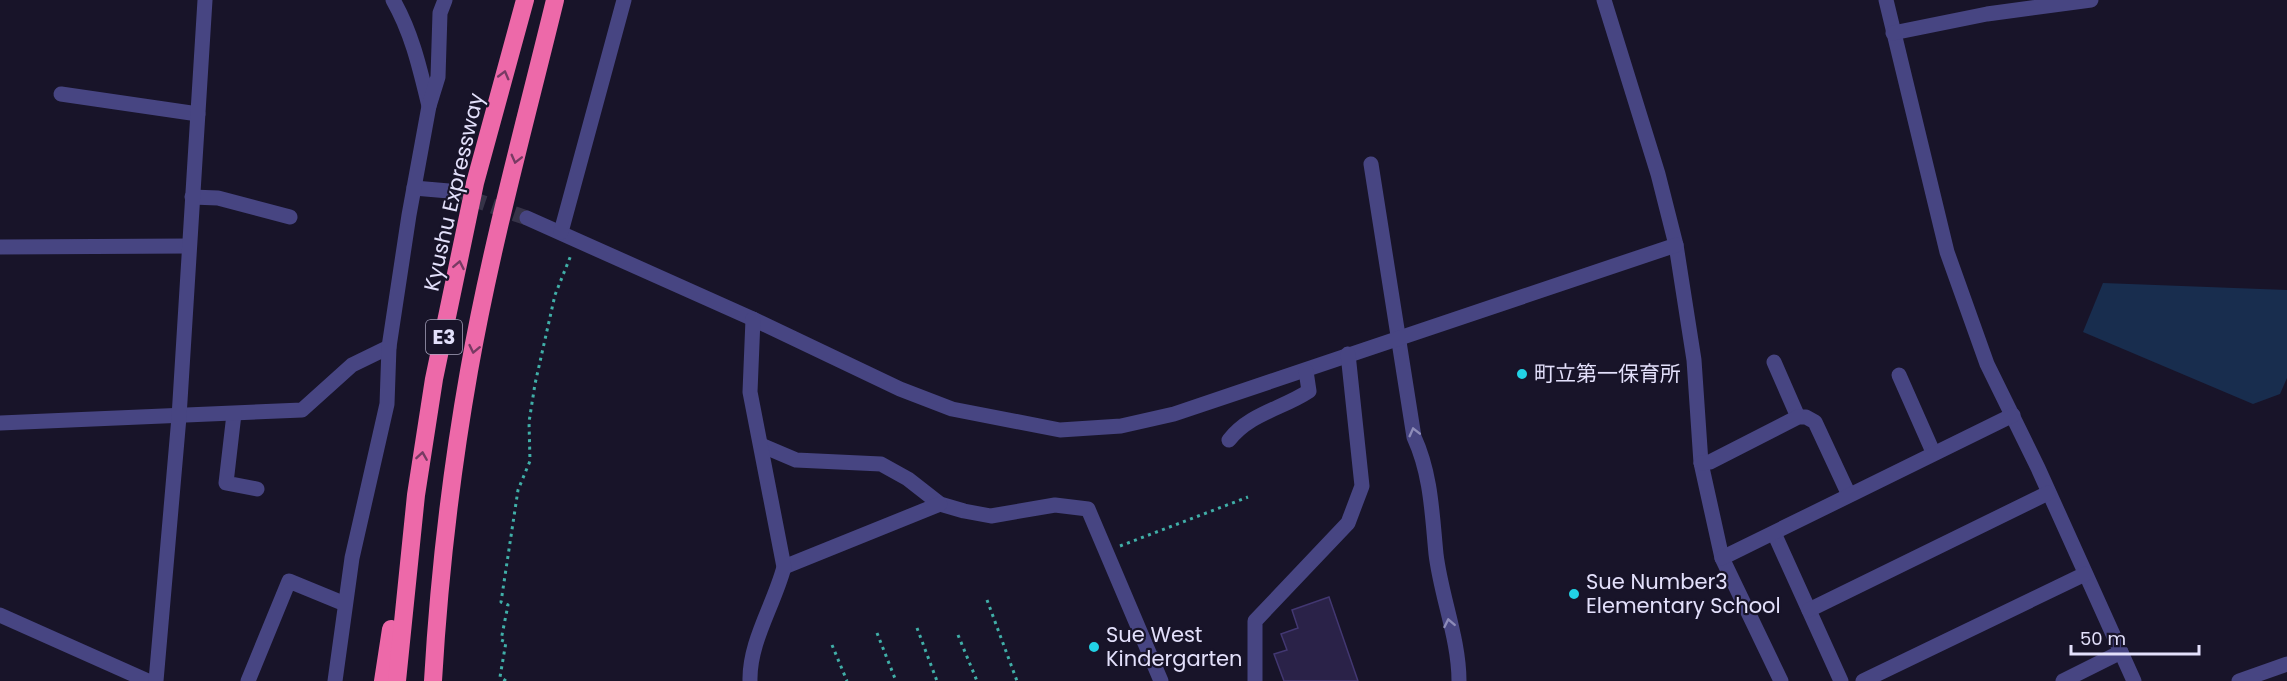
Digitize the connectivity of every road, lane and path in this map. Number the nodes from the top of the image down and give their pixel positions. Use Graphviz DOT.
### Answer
graph roads {
  1 [pos="205,0"];
  2 [pos="393,0"];
  3 [pos="525,0"];
  4 [pos="555,0"];
  5 [pos="624,0"];
  6 [pos="1604,0"];
  7 [pos="1886,0"];
  8 [pos="2091,0"];
  9 [pos="440,4"];
  10 [pos="1893,33"];
  11 [pos="61,94"];
  12 [pos="429,106"];
  13 [pos="198,114"];
  14 [pos="1371,164"];
  15 [pos="414,188"];
  16 [pos="449,191"];
  17 [pos="192,197"];
  18 [pos="290,217"];
  19 [pos="527,218"];
  20 [pos="561,232"];
  21 [pos="578,239"];
  22 [pos="1676,245"];
  23 [pos="189,246"];
  24 [pos="0,247"];
  25 [pos="753,319"];
  26 [pos="1397,338"];
  27 [pos="389,347"];
  28 [pos="1348,354"];
  29 [pos="1774,362"];
  30 [pos="1306,371"];
  31 [pos="1899,375"];
  32 [pos="234,414"];
  33 [pos="2013,415"];
  34 [pos="179,417"];
  35 [pos="1798,417"];
  36 [pos="0,423"];
  37 [pos="1228,440"];
  38 [pos="763,446"];
  39 [pos="456,449"];
  40 [pos="1933,452"];
  41 [pos="1701,463"];
  42 [pos="257,489"];
  43 [pos="2048,493"];
  44 [pos="416,495"];
  45 [pos="1848,495"];
  46 [pos="1248,497"];
  47 [pos="940,504"];
  48 [pos="1773,533"];
  49 [pos="1107,551"];
  50 [pos="1722,558"];
  51 [pos="783,567"];
  52 [pos="2085,574"];
  53 [pos="987,600"];
  54 [pos="345,604"];
  55 [pos="1809,610"];
  56 [pos="0,615"];
  57 [pos="917,628"];
  58 [pos="877,633"];
  59 [pos="958,635"];
  60 [pos="832,645"];
  61 [pos="2121,652"];
  62 [pos="2287,664"];
  63 [pos="2133,678"];
  64 [pos="148,681"];
  65 [pos="156,681"];
  66 [pos="248,681"];
  67 [pos="335,681"];
  68 [pos="383,681"];
  69 [pos="397,681"];
  70 [pos="433,681"];
  71 [pos="442,681"];
  72 [pos="506,681"];
  73 [pos="750,681"];
  74 [pos="847,681"];
  75 [pos="896,681"];
  76 [pos="937,681"];
  77 [pos="977,681"];
  78 [pos="1017,681"];
  79 [pos="1161,681"];
  80 [pos="1255,681"];
  81 [pos="1459,681"];
  82 [pos="1781,681"];
  83 [pos="1841,681"];
  84 [pos="1863,681"];
  85 [pos="2063,681"];
  86 [pos="2239,681"];
  1 -- 13 [label="street"];
  2 -- 12 [label="street"];
  44 -- 3 [label="highway, Kyushu Expressway / E3, one-way"];
  4 -- 39 [label="highway, E3, one-way"];
  5 -- 20 [label="street"];
  6 -- 22 [label="street"];
  7 -- 10 [label="street"];
  8 -- 10 [label="street"];
  9 -- 12 [label="street"];
  10 -- 33 [label="street"];
  11 -- 13 [label="street"];
  12 -- 15 [label="street"];
  13 -- 17 [label="street"];
  14 -- 26 [label="street"];
  15 -- 16 [label="street"];
  15 -- 27 [label="street"];
  17 -- 18 [label="street"];
  17 -- 23 [label="street"];
  19 -- 20 [label="street"];
  20 -- 21 [label="street"];
  21 -- 25 [label="street"];
  21 -- 72 [label="path"];
  22 -- 26 [label="street"];
  22 -- 41 [label="street"];
  23 -- 24 [label="street"];
  23 -- 34 [label="street"];
  25 -- 30 [label="street"];
  25 -- 38 [label="street"];
  26 -- 28 [label="street"];
  81 -- 26 [label="street, one-way"];
  27 -- 32 [label="street"];
  27 -- 54 [label="street"];
  28 -- 30 [label="street"];
  28 -- 80 [label="street"];
  29 -- 35 [label="street"];
  30 -- 37 [label="street"];
  31 -- 40 [label="street"];
  32 -- 34 [label="street"];
  32 -- 42 [label="street"];
  33 -- 40 [label="street"];
  33 -- 43 [label="street"];
  34 -- 36 [label="street"];
  34 -- 65 [label="street"];
  35 -- 41 [label="street"];
  35 -- 45 [label="street"];
  38 -- 47 [label="street"];
  38 -- 51 [label="street"];
  39 -- 70 [label="highway, E3"];
  39 -- 71 [label="highway"];
  40 -- 45 [label="street"];
  41 -- 50 [label="street"];
  43 -- 52 [label="street"];
  43 -- 55 [label="street"];
  44 -- 68 [label="highway"];
  44 -- 69 [label="highway, Kyushu Expressway / E3"];
  45 -- 48 [label="street"];
  46 -- 49 [label="path"];
  47 -- 49 [label="street"];
  47 -- 51 [label="street"];
  48 -- 50 [label="street"];
  48 -- 55 [label="street"];
  49 -- 79 [label="street"];
  50 -- 82 [label="street"];
  51 -- 73 [label="street"];
  52 -- 61 [label="street"];
  52 -- 84 [label="street"];
  53 -- 78 [label="path"];
  54 -- 66 [label="street"];
  54 -- 67 [label="street"];
  55 -- 83 [label="street"];
  56 -- 64 [label="street"];
  57 -- 76 [label="path"];
  58 -- 75 [label="path"];
  59 -- 77 [label="path"];
  60 -- 74 [label="path"];
  61 -- 63 [label="street"];
  61 -- 85 [label="street"];
  62 -- 86 [label="street"];
}
